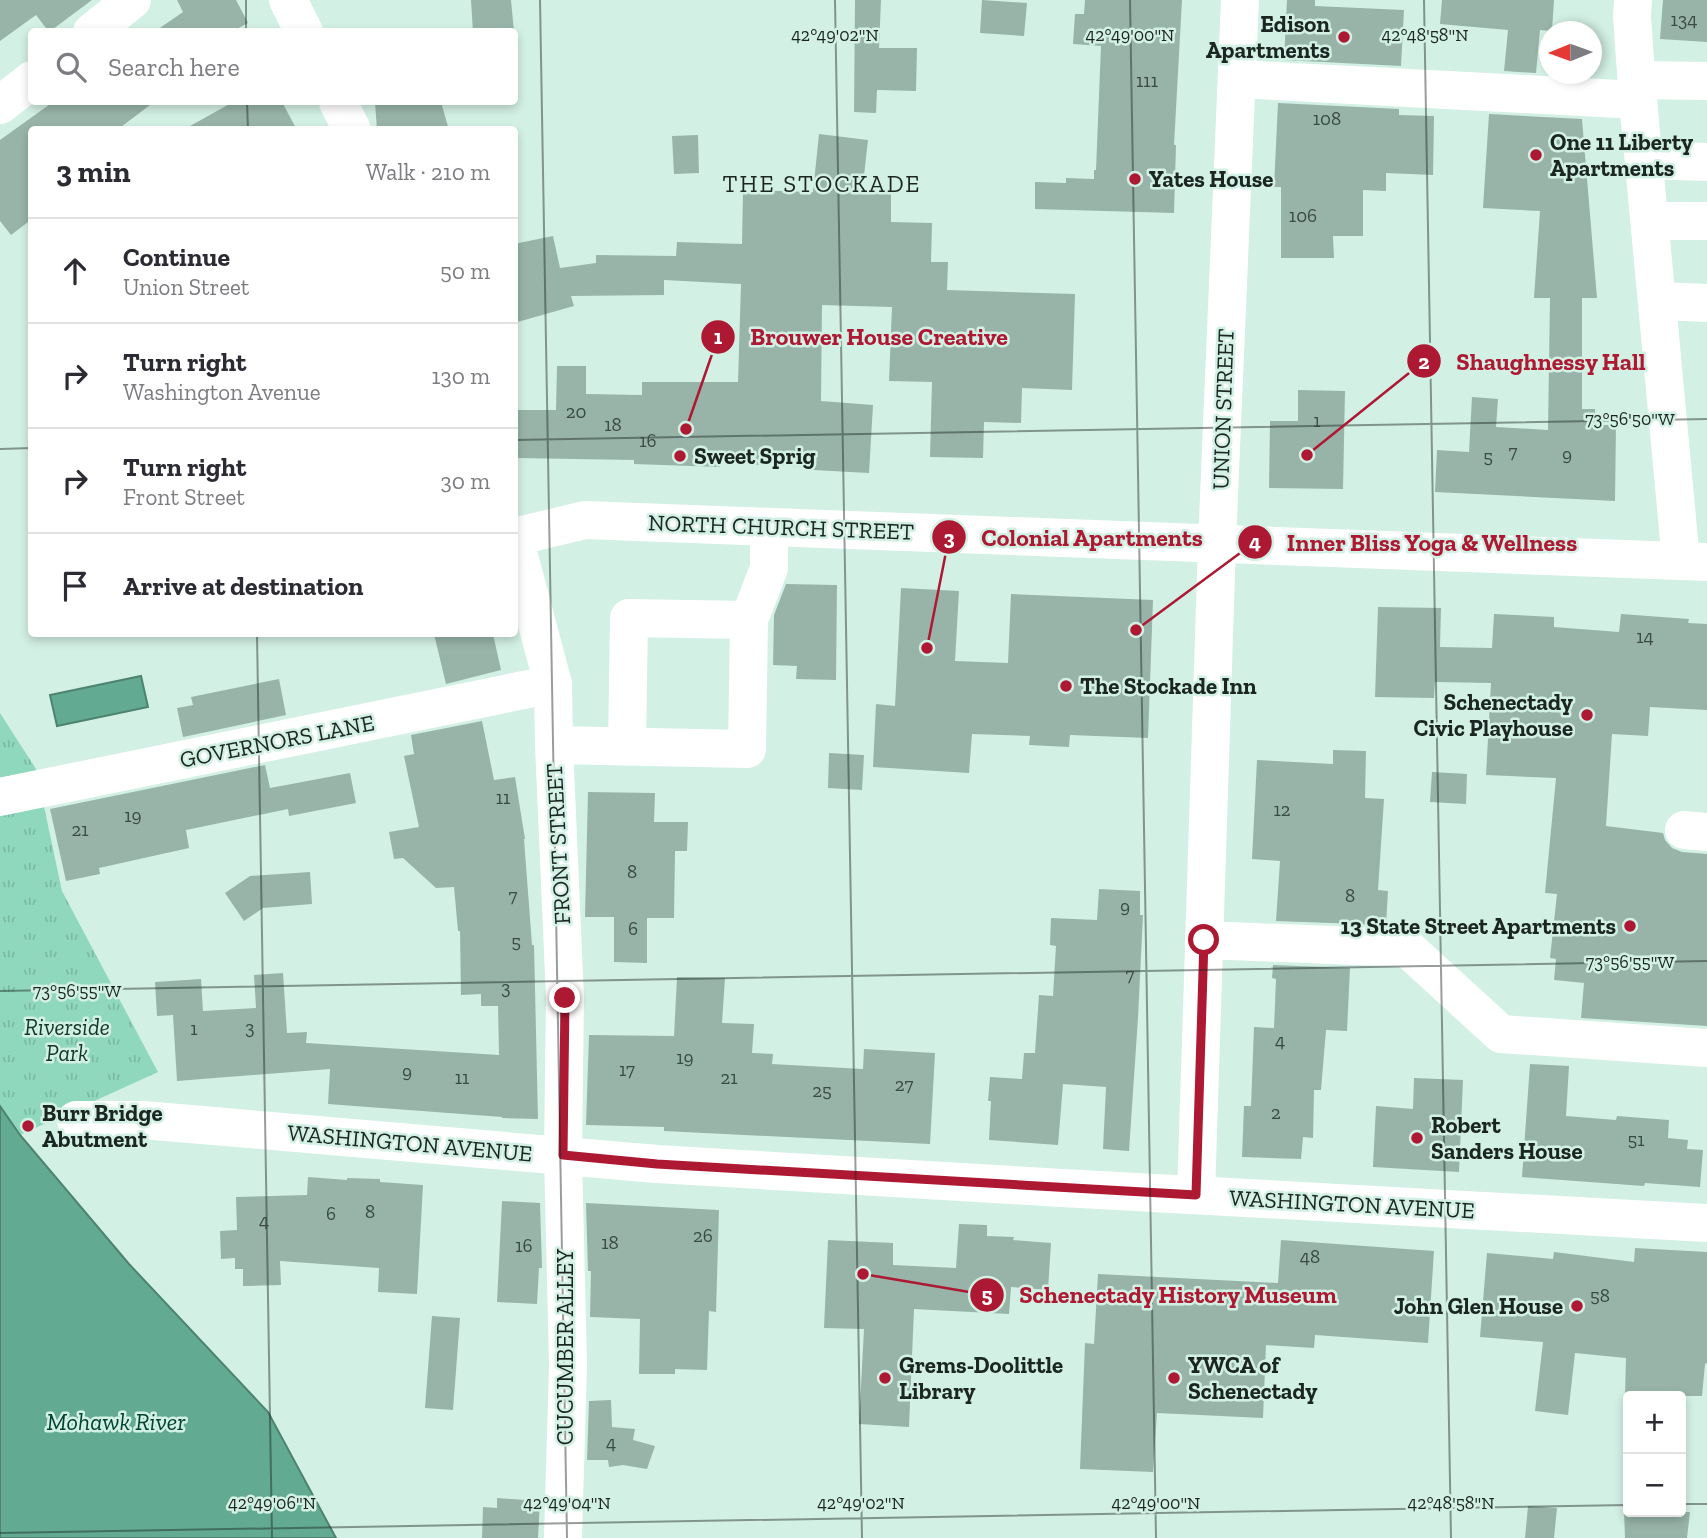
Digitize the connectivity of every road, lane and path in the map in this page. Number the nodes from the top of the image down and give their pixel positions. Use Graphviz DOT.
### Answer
graph roads {
  1 [pos="132,0"];
  2 [pos="288,0"];
  3 [pos="1240,0"];
  4 [pos="1633,0"];
  5 [pos="97,28"];
  6 [pos="302,28"];
  7 [pos="1237,79"];
  8 [pos="1707,81"];
  9 [pos="28,83"];
  10 [pos="1637,90"];
  11 [pos="0,105"];
  12 [pos="340,105"];
  13 [pos="350,126"];
  14 [pos="1644,160"];
  15 [pos="1707,162"];
  16 [pos="1650,221"];
  17 [pos="1707,221"];
  18 [pos="1658,301"];
  19 [pos="1707,303"];
  20 [pos="769,527"];
  21 [pos="518,536"];
  22 [pos="1217,543"];
  23 [pos="518,552"];
  24 [pos="1694,561"];
  25 [pos="749,620"];
  26 [pos="553,684"];
  27 [pos="554,745"];
  28 [pos="627,747"];
  29 [pos="0,797"];
  30 [pos="1204,940"];
  31 [pos="1707,1048"];
  32 [pos="76,1120"];
  33 [pos="563,1155"];
  34 [pos="1196,1195"];
  35 [pos="1707,1223"];
  36 [pos="564,1538"];
  1 -- 5 [label="street"];
  2 -- 6 [label="street"];
  3 -- 7 [label="street, UNION STREET"];
  4 -- 10 [label="street"];
  7 -- 10 [label="street"];
  7 -- 22 [label="street, UNION STREET"];
  8 -- 10 [label="street"];
  9 -- 11 [label="street"];
  10 -- 14 [label="street"];
  12 -- 13 [label="street"];
  14 -- 15 [label="street"];
  14 -- 16 [label="street"];
  16 -- 17 [label="street"];
  16 -- 18 [label="street"];
  18 -- 19 [label="street"];
  18 -- 24 [label="street"];
  20 -- 21 [label="street, NORTH CHURCH STREET"];
  20 -- 22 [label="street, NORTH CHURCH STREET"];
  20 -- 25 [label="street"];
  22 -- 24 [label="street, NORTH CHURCH STREET"];
  22 -- 30 [label="street, UNION STREET"];
  23 -- 26 [label="street, FRONT STREET"];
  25 -- 28 [label="street"];
  25 -- 28 [label="street"];
  26 -- 27 [label="street, FRONT STREET"];
  26 -- 29 [label="street, GOVERNORS LANE"];
  27 -- 28 [label="street"];
  27 -- 33 [label="street, FRONT STREET"];
  30 -- 31 [label="street"];
  30 -- 34 [label="street, UNION STREET"];
  32 -- 33 [label="street, WASHINGTON AVENUE"];
  33 -- 34 [label="street, WASHINGTON AVENUE"];
  33 -- 36 [label="street, CUCUMBER ALLEY"];
  34 -- 35 [label="street, WASHINGTON AVENUE"];
}
